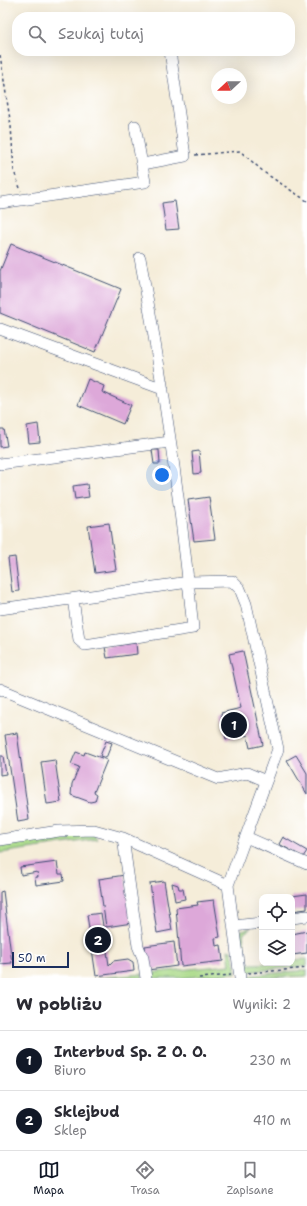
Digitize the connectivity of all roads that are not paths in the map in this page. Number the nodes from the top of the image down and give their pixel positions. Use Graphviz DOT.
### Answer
graph roads {
  1 [pos="171,56"];
  2 [pos="135,126"];
  3 [pos="143,164"];
  4 [pos="0,203"];
  5 [pos="140,258"];
  6 [pos="0,329"];
  7 [pos="163,389"];
  8 [pos="170,442"];
  9 [pos="0,464"];
  10 [pos="188,582"];
  11 [pos="73,599"];
  12 [pos="0,609"];
  13 [pos="0,689"];
  14 [pos="266,781"];
  15 [pos="246,837"];
  16 [pos="123,838"];
  17 [pos="0,840"];
  18 [pos="307,864"];
  19 [pos="228,885"];
  20 [pos="307,916"];
  21 [pos="295,918"];
  22 [pos="259,922"];
  23 [pos="234,926"];
  24 [pos="240,976"];
  25 [pos="146,978"];
  1 -- 3 [label="lane"];
  2 -- 3 [label="lane"];
  3 -- 4 [label="lane"];
  5 -- 7 [label="lane"];
  6 -- 7 [label="lane"];
  7 -- 8 [label="lane"];
  8 -- 9 [label="lane"];
  8 -- 10 [label="lane"];
  10 -- 11 [label="lane"];
  10 -- 11 [label="lane"];
  10 -- 14 [label="lane"];
  11 -- 12 [label="lane"];
  13 -- 14 [label="lane"];
  14 -- 15 [label="lane"];
  15 -- 18 [label="lane"];
  15 -- 19 [label="lane"];
  16 -- 17 [label="lane"];
  16 -- 19 [label="lane"];
  16 -- 25 [label="lane"];
  19 -- 23 [label="lane"];
  20 -- 21 [label="lane"];
  22 -- 23 [label="lane"];
  23 -- 24 [label="lane"];
}
